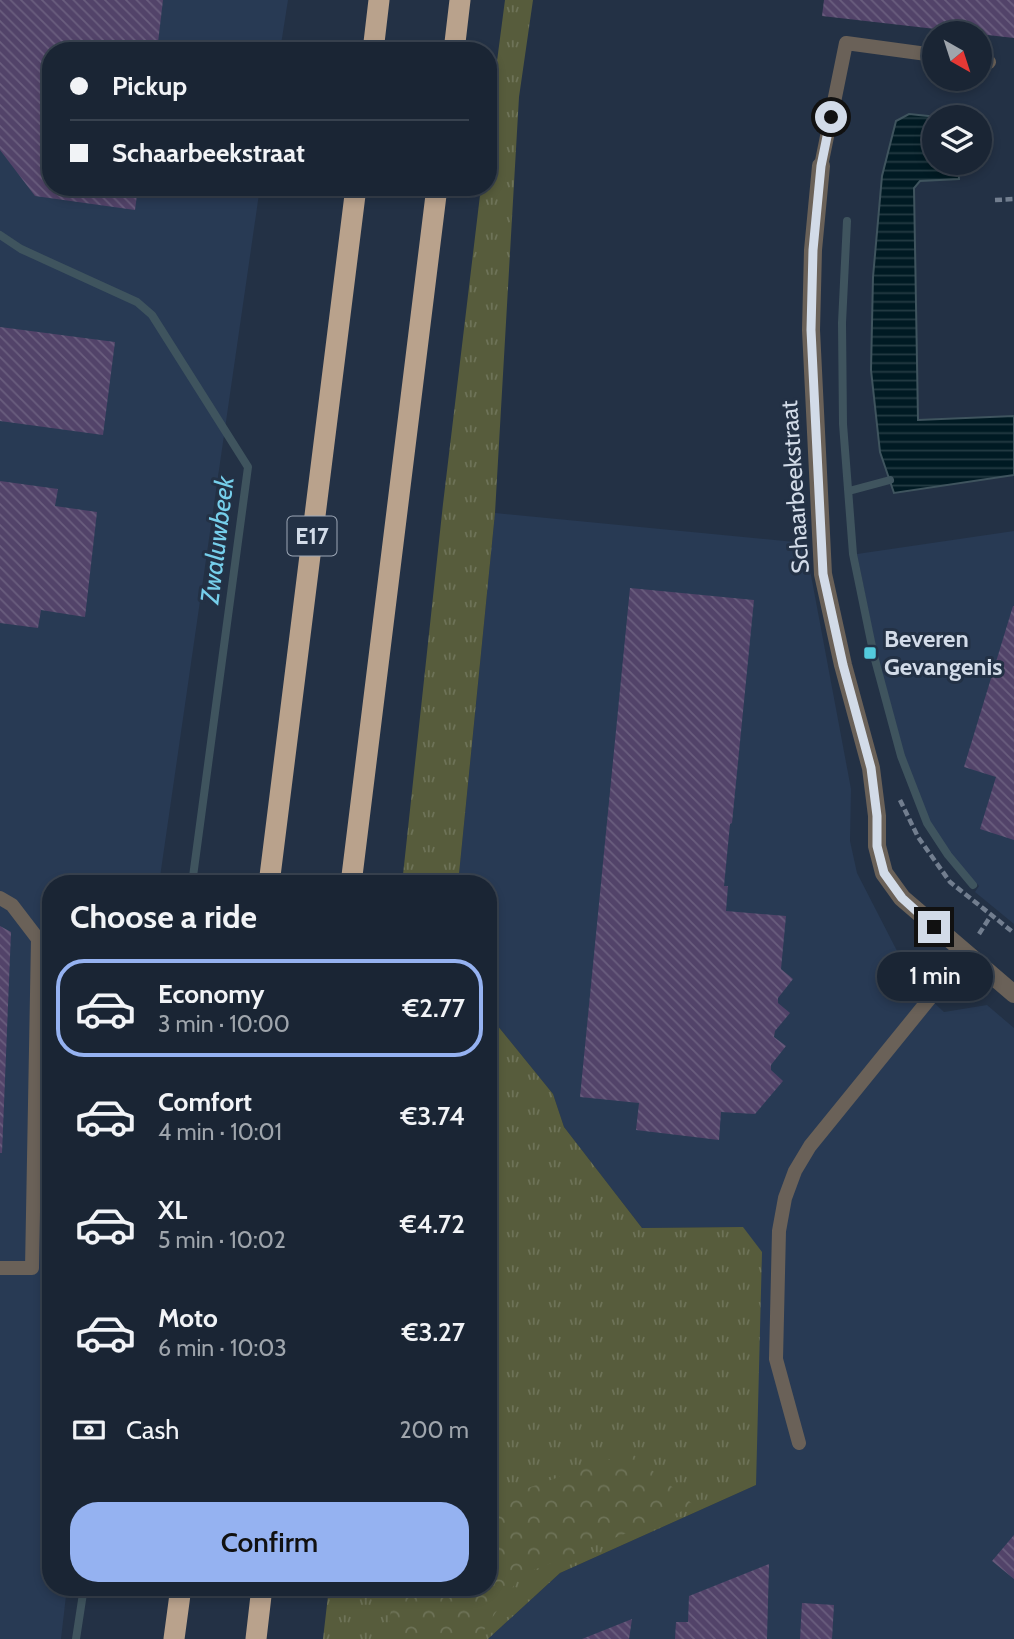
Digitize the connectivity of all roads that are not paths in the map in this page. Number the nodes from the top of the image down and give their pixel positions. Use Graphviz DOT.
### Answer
graph roads {
  1 [pos="379,0"];
  2 [pos="460,0"];
  3 [pos="374,42"];
  4 [pos="455,42"];
  5 [pos="922,53"];
  6 [pos="821,166"];
  7 [pos="355,196"];
  8 [pos="436,196"];
  9 [pos="270,875"];
  10 [pos="352,875"];
  11 [pos="0,898"];
  12 [pos="965,955"];
  13 [pos="1014,995"];
  14 [pos="0,1268"];
  15 [pos="799,1443"];
  16 [pos="179,1596"];
  17 [pos="261,1596"];
  18 [pos="174,1639"];
  19 [pos="256,1639"];
  1 -- 3 [label="highway"];
  2 -- 4 [label="highway"];
  5 -- 6 [label="lane"];
  6 -- 12 [label="street, Schaarbeekstraat"];
  7 -- 9 [label="highway, E17"];
  8 -- 10 [label="highway"];
  11 -- 14 [label="lane"];
  12 -- 13 [label="street, Schaarbeekstraat"];
  12 -- 15 [label="lane"];
  16 -- 18 [label="highway"];
  17 -- 19 [label="highway"];
}
